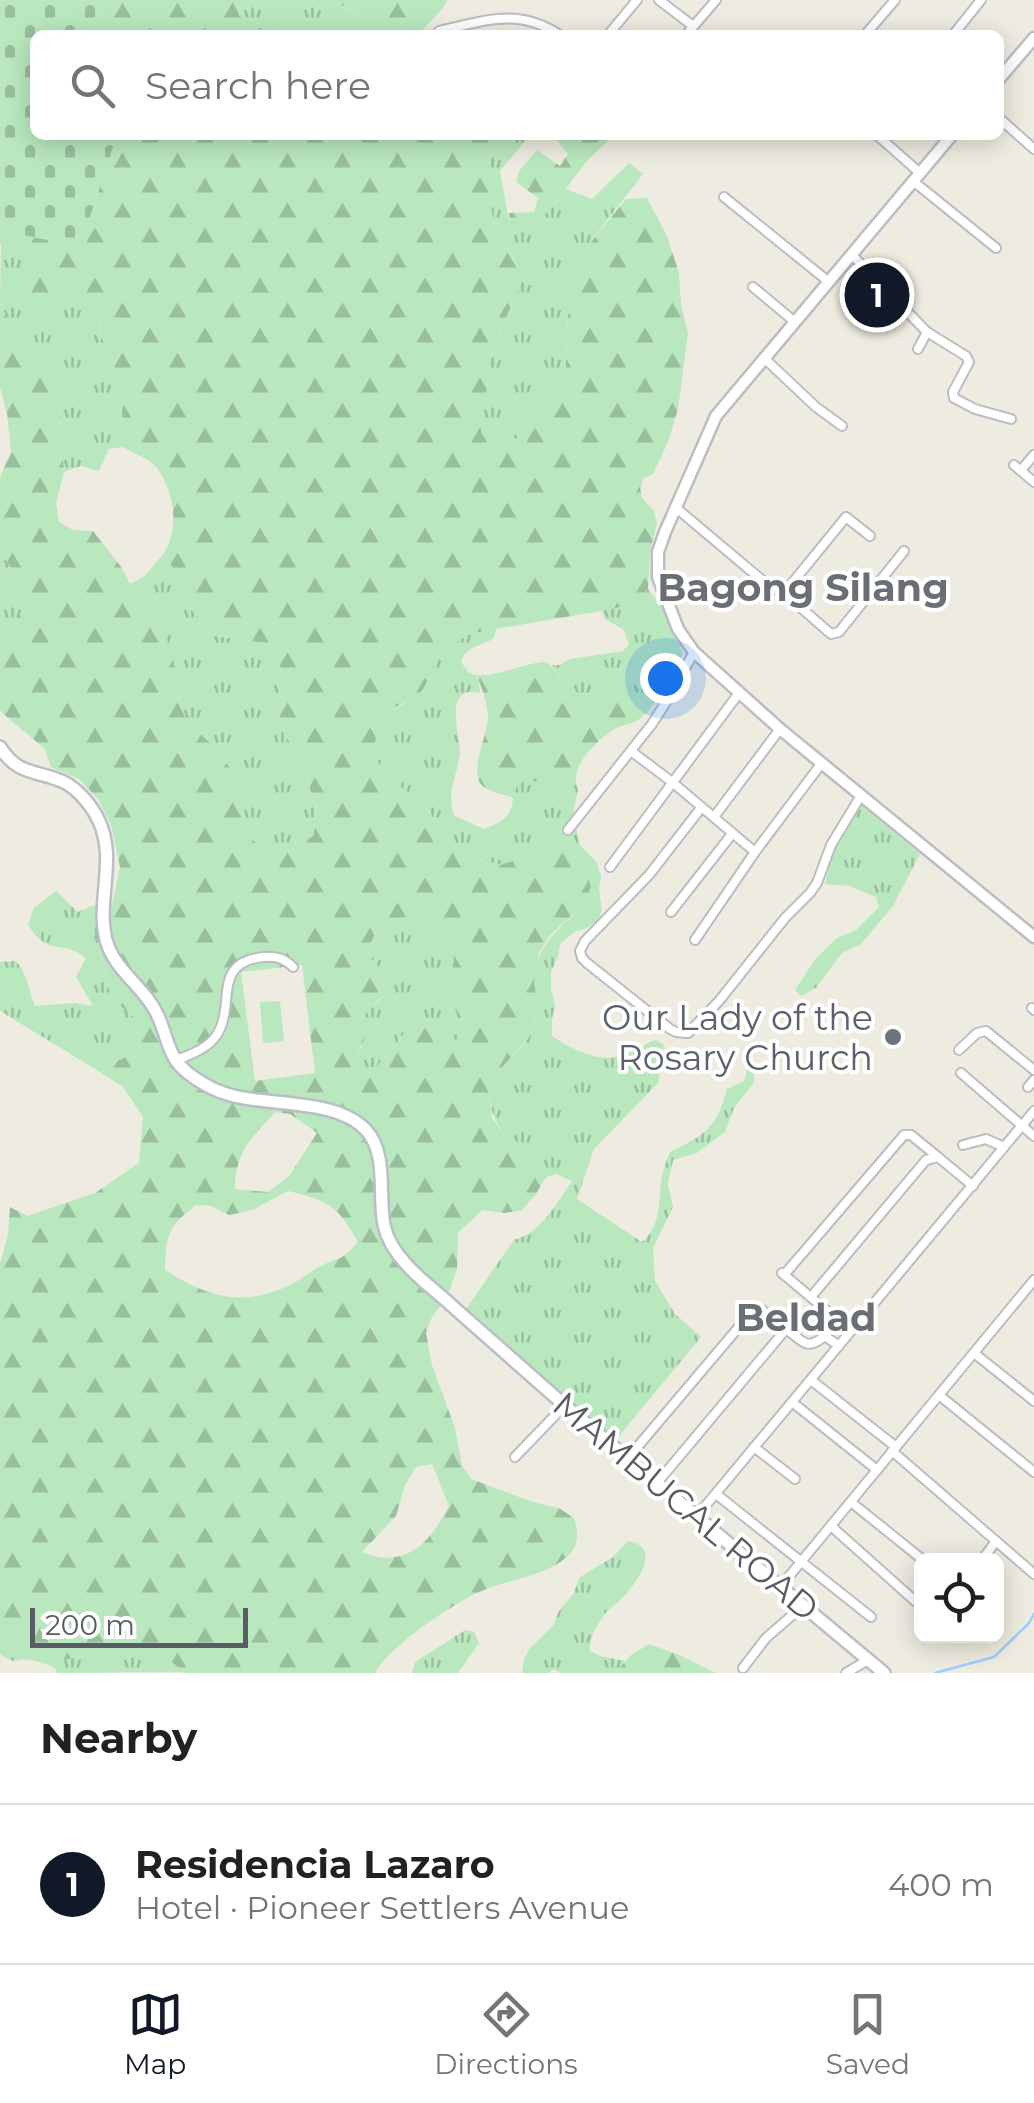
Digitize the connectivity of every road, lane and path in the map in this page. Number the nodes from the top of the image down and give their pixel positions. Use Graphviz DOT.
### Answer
graph roads {
  1 [pos="620,0"];
  2 [pos="637,0"];
  3 [pos="659,0"];
  4 [pos="716,0"];
  5 [pos="896,0"];
  6 [pos="981,0"];
  7 [pos="630,8"];
  8 [pos="693,26"];
  9 [pos="443,30"];
  10 [pos="550,30"];
  11 [pos="612,30"];
  12 [pos="690,30"];
  13 [pos="870,30"];
  14 [pos="957,30"];
  15 [pos="1034,38"];
  16 [pos="1004,73"];
  17 [pos="1004,122"];
  18 [pos="882,140"];
  19 [pos="948,140"];
  20 [pos="1034,149"];
  21 [pos="916,177"];
  22 [pos="724,197"];
  23 [pos="996,248"];
  24 [pos="852,255"];
  25 [pos="828,282"];
  26 [pos="753,287"];
  27 [pos="795,322"];
  28 [pos="926,332"];
  29 [pos="918,348"];
  30 [pos="764,358"];
  31 [pos="1011,419"];
  32 [pos="842,426"];
  33 [pos="1034,456"];
  34 [pos="1034,482"];
  35 [pos="675,507"];
  36 [pos="870,536"];
  37 [pos="904,551"];
  38 [pos="784,593"];
  39 [pos="694,652"];
  40 [pos="740,694"];
  41 [pos="780,729"];
  42 [pos="0,747"];
  43 [pos="631,751"];
  44 [pos="822,764"];
  45 [pos="672,782"];
  46 [pos="860,797"];
  47 [pos="701,808"];
  48 [pos="714,817"];
  49 [pos="568,830"];
  50 [pos="732,834"];
  51 [pos="755,852"];
  52 [pos="610,867"];
  53 [pos="671,912"];
  54 [pos="1034,938"];
  55 [pos="695,940"];
  56 [pos="292,967"];
  57 [pos="959,1050"];
  58 [pos="175,1061"];
  59 [pos="1034,1070"];
  60 [pos="961,1073"];
  61 [pos="1034,1111"];
  62 [pos="1022,1126"];
  63 [pos="1034,1136"];
  64 [pos="964,1145"];
  65 [pos="1004,1147"];
  66 [pos="938,1157"];
  67 [pos="973,1186"];
  68 [pos="1034,1280"];
  69 [pos="811,1297"];
  70 [pos="786,1329"];
  71 [pos="825,1336"];
  72 [pos="839,1346"];
  73 [pos="974,1352"];
  74 [pos="810,1380"];
  75 [pos="939,1395"];
  76 [pos="1034,1401"];
  77 [pos="792,1402"];
  78 [pos="565,1405"];
  79 [pos="754,1448"];
  80 [pos="894,1449"];
  81 [pos="515,1458"];
  82 [pos="628,1458"];
  83 [pos="877,1470"];
  84 [pos="1034,1472"];
  85 [pos="795,1480"];
  86 [pos="657,1483"];
  87 [pos="716,1494"];
  88 [pos="851,1502"];
  89 [pos="697,1516"];
  90 [pos="830,1526"];
  91 [pos="996,1541"];
  92 [pos="914,1553"];
  93 [pos="987,1553"];
  94 [pos="802,1562"];
  95 [pos="1034,1574"];
  96 [pos="782,1586"];
  97 [pos="914,1600"];
  98 [pos="804,1605"];
  99 [pos="871,1617"];
  100 [pos="868,1660"];
  101 [pos="743,1668"];
  102 [pos="846,1673"];
  103 [pos="884,1673"];
  1 -- 7 [label="street"];
  2 -- 7 [label="street"];
  3 -- 8 [label="street"];
  4 -- 8 [label="street"];
  5 -- 13 [label="street"];
  6 -- 14 [label="street"];
  7 -- 11 [label="street"];
  8 -- 12 [label="street"];
  9 -- 10 [label="street"];
  15 -- 16 [label="street"];
  17 -- 20 [label="street"];
  18 -- 21 [label="street"];
  19 -- 21 [label="street"];
  21 -- 23 [label="street"];
  21 -- 24 [label="street"];
  22 -- 25 [label="street"];
  24 -- 25 [label="street"];
  24 -- 28 [label="street"];
  25 -- 27 [label="street"];
  26 -- 27 [label="street"];
  27 -- 30 [label="street"];
  28 -- 29 [label="street"];
  28 -- 31 [label="street"];
  30 -- 32 [label="street"];
  30 -- 35 [label="street"];
  33 -- 34 [label="street"];
  35 -- 38 [label="street"];
  35 -- 39 [label="street"];
  36 -- 38 [label="street"];
  37 -- 38 [label="street"];
  39 -- 40 [label="street"];
  39 -- 43 [label="street"];
  40 -- 41 [label="street"];
  40 -- 45 [label="street"];
  41 -- 44 [label="street"];
  41 -- 48 [label="street"];
  42 -- 58 [label="main road"];
  43 -- 45 [label="street"];
  43 -- 49 [label="street"];
  44 -- 46 [label="street"];
  44 -- 51 [label="street"];
  45 -- 47 [label="street"];
  45 -- 52 [label="street"];
  46 -- 47 [label="street"];
  46 -- 54 [label="street"];
  47 -- 48 [label="street"];
  48 -- 50 [label="street"];
  50 -- 51 [label="street"];
  50 -- 53 [label="street"];
  51 -- 55 [label="street"];
  56 -- 58 [label="street"];
  57 -- 59 [label="street"];
  58 -- 78 [label="main road, MAMBUCAL ROAD"];
  60 -- 62 [label="street"];
  61 -- 62 [label="street"];
  62 -- 63 [label="street"];
  62 -- 65 [label="street"];
  64 -- 65 [label="street"];
  65 -- 67 [label="street"];
  66 -- 67 [label="street"];
  66 -- 69 [label="street"];
  66 -- 69 [label="street"];
  67 -- 72 [label="street"];
  68 -- 73 [label="street"];
  69 -- 71 [label="street"];
  70 -- 71 [label="street"];
  70 -- 82 [label="street"];
  70 -- 86 [label="street"];
  71 -- 72 [label="street"];
  72 -- 74 [label="street"];
  73 -- 75 [label="street"];
  73 -- 76 [label="street"];
  74 -- 77 [label="street"];
  74 -- 80 [label="street"];
  75 -- 80 [label="street"];
  75 -- 84 [label="street"];
  77 -- 79 [label="street"];
  77 -- 83 [label="street"];
  78 -- 81 [label="street"];
  78 -- 82 [label="main road, MAMBUCAL ROAD"];
  79 -- 85 [label="street"];
  79 -- 87 [label="street"];
  80 -- 83 [label="street"];
  80 -- 91 [label="street"];
  82 -- 86 [label="main road, MAMBUCAL ROAD"];
  83 -- 88 [label="street"];
  86 -- 89 [label="main road, MAMBUCAL ROAD"];
  87 -- 89 [label="street"];
  87 -- 94 [label="street"];
  88 -- 90 [label="street"];
  88 -- 92 [label="street"];
  89 -- 96 [label="main road, MAMBUCAL ROAD"];
  90 -- 94 [label="street"];
  90 -- 97 [label="street"];
  91 -- 93 [label="street"];
  91 -- 95 [label="street"];
  94 -- 96 [label="street"];
  94 -- 99 [label="street"];
  96 -- 98 [label="main road, MAMBUCAL ROAD"];
  98 -- 100 [label="main road, MAMBUCAL ROAD"];
  98 -- 101 [label="street"];
  100 -- 102 [label="street"];
  100 -- 103 [label="main road, MAMBUCAL ROAD"];
}
